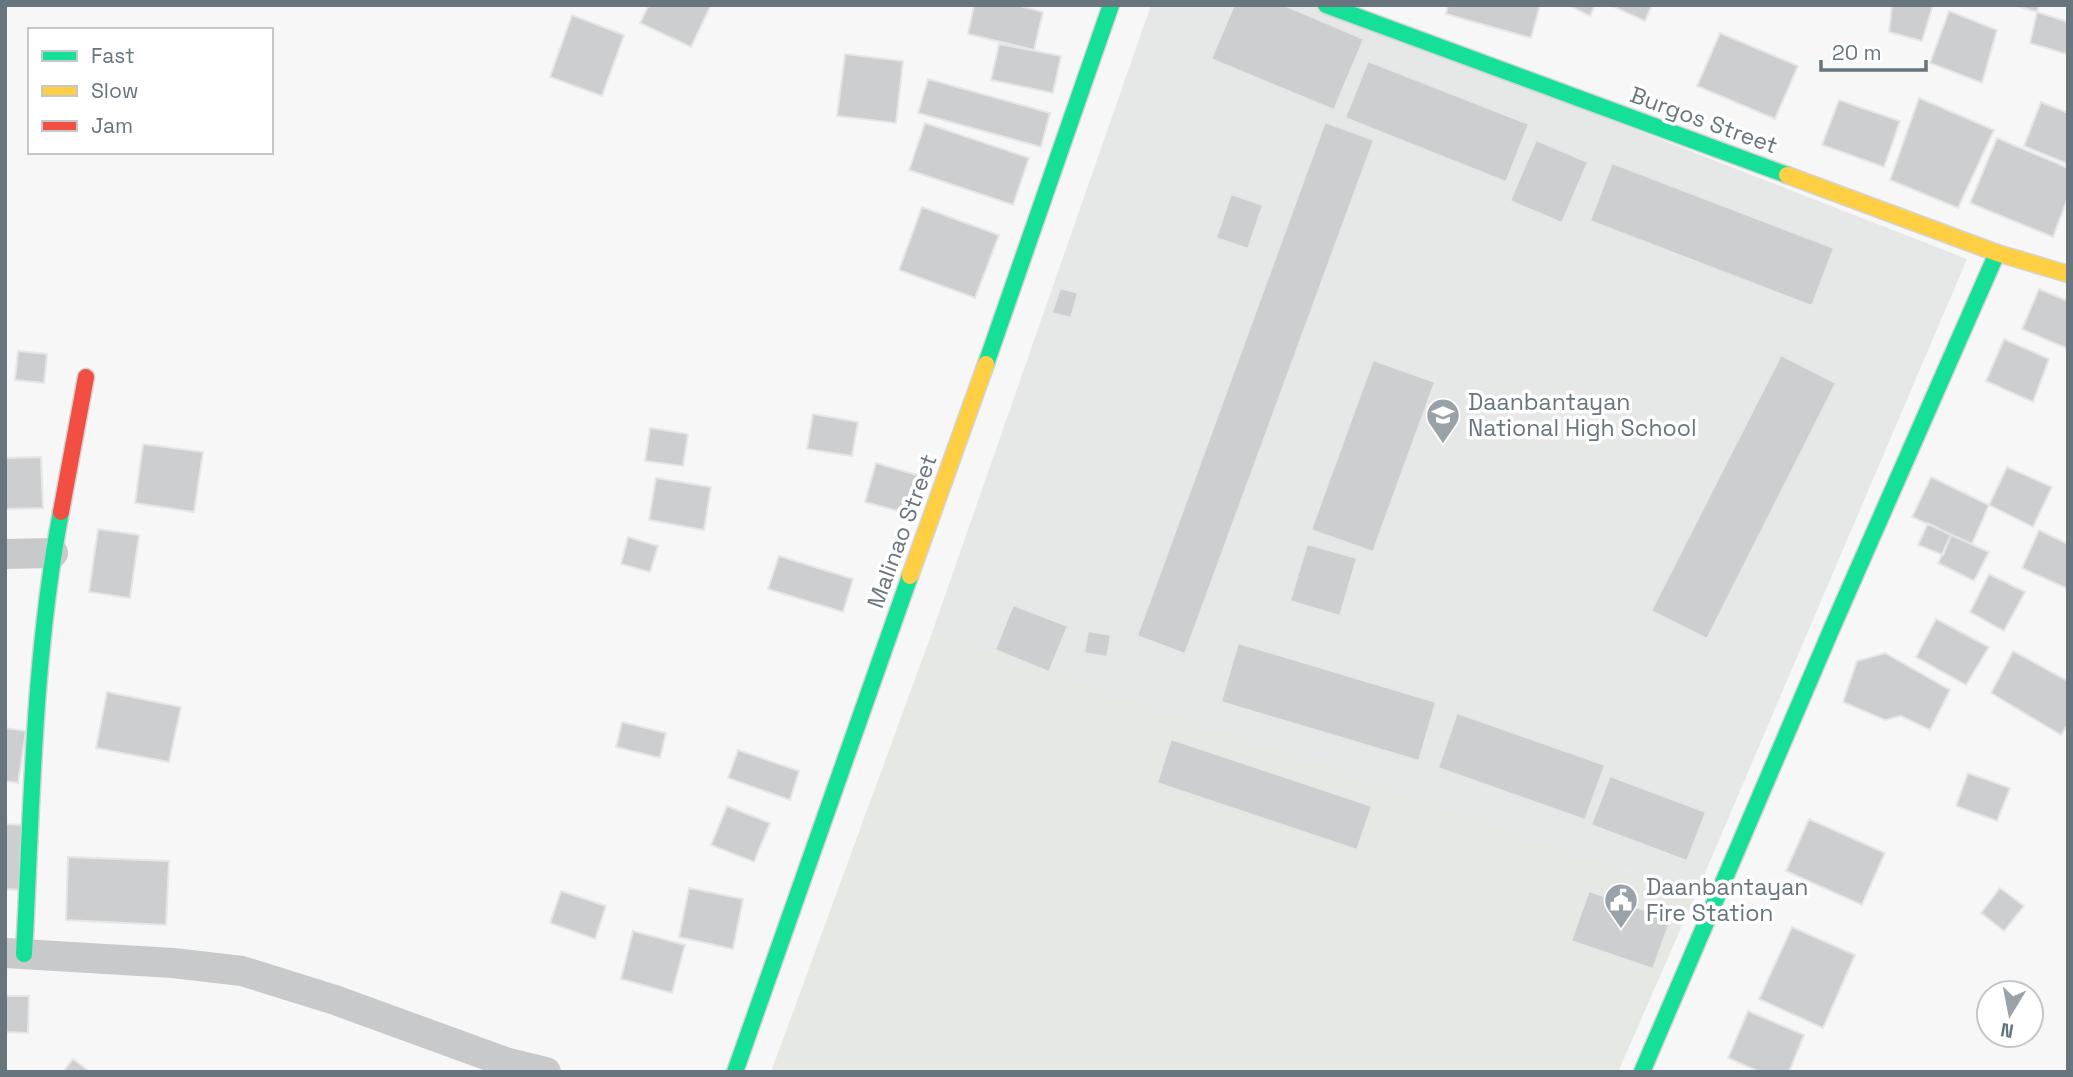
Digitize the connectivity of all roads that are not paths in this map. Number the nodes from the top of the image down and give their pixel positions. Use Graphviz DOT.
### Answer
graph roads {
  1 [pos="1111,5"];
  2 [pos="1326,5"];
  3 [pos="1997,253"];
  4 [pos="2068,274"];
  5 [pos="86,377"];
  6 [pos="53,553"];
  7 [pos="5,554"];
  8 [pos="15,954"];
  9 [pos="546,1072"];
  10 [pos="735,1072"];
  11 [pos="1642,1072"];
  1 -- 10 [label="street, Malinao Street"];
  2 -- 3 [label="street, Burgos Street"];
  3 -- 4 [label="street, Burgos Street"];
  3 -- 11 [label="street"];
  5 -- 6 [label="street"];
  6 -- 7 [label="street"];
  6 -- 8 [label="street"];
  8 -- 9 [label="street"];
}
